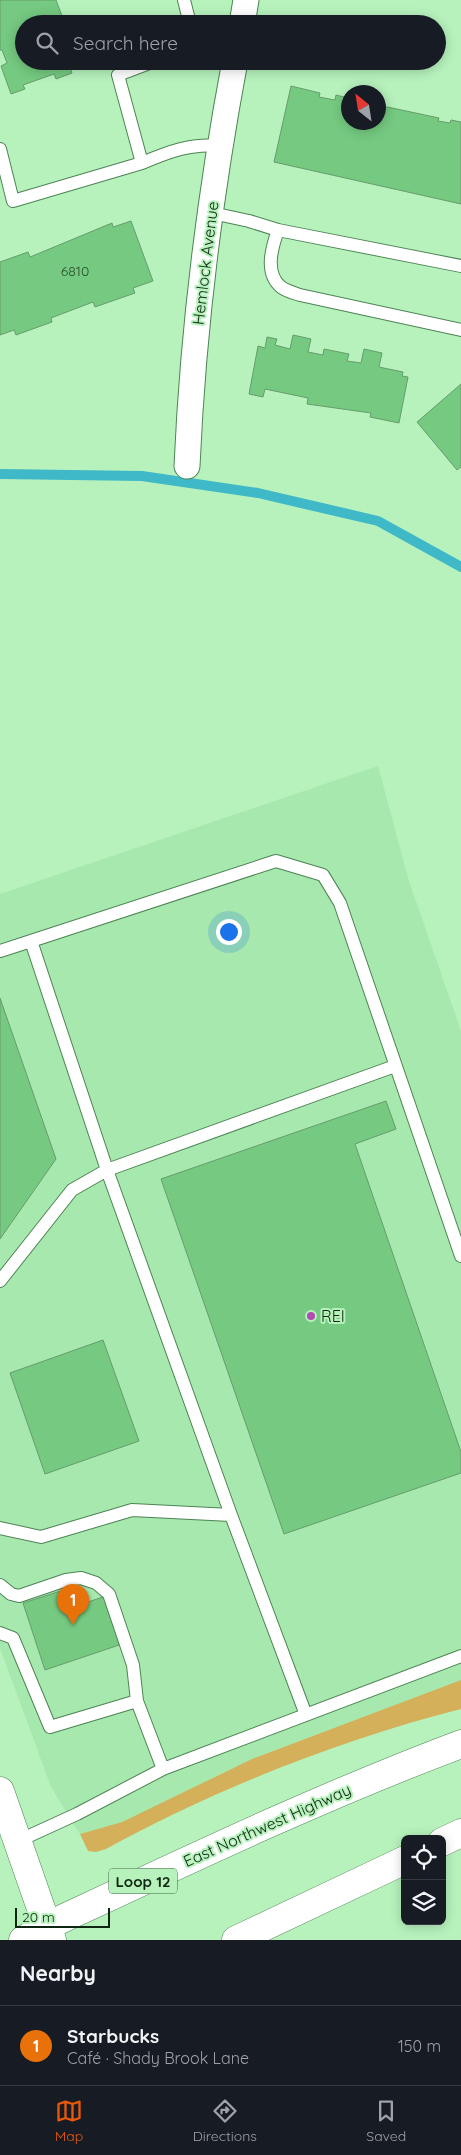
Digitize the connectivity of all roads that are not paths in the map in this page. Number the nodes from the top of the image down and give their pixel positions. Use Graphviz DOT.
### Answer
graph roads {
  1 [pos="184,0"];
  2 [pos="246,0"];
  3 [pos="188,15"];
  4 [pos="244,15"];
  5 [pos="131,70"];
  6 [pos="233,70"];
  7 [pos="219,146"];
  8 [pos="0,149"];
  9 [pos="142,163"];
  10 [pos="212,213"];
  11 [pos="278,230"];
  12 [pos="461,266"];
  13 [pos="461,330"];
  14 [pos="187,466"];
  15 [pos="31,941"];
  16 [pos="0,951"];
  17 [pos="396,1066"];
  18 [pos="107,1170"];
  19 [pos="461,1256"];
  20 [pos="0,1281"];
  21 [pos="231,1515"];
  22 [pos="1,1530"];
  23 [pos="0,1585"];
  24 [pos="0,1633"];
  25 [pos="461,1656"];
  26 [pos="137,1701"];
  27 [pos="306,1715"];
  28 [pos="461,1744"];
  29 [pos="163,1769"];
  30 [pos="0,1791"];
  31 [pos="461,1833"];
  32 [pos="446,1840"];
  33 [pos="18,1841"];
  34 [pos="401,1862"];
  35 [pos="49,1933"];
  36 [pos="248,1936"];
  37 [pos="23,1940"];
  1 -- 3 [label="lane"];
  2 -- 4 [label="street"];
  5 -- 9 [label="lane"];
  6 -- 7 [label="street, Hemlock Avenue"];
  7 -- 9 [label="lane"];
  7 -- 10 [label="street, Hemlock Avenue"];
  8 -- 9 [label="lane"];
  10 -- 11 [label="lane"];
  10 -- 14 [label="street, Hemlock Avenue"];
  11 -- 12 [label="lane"];
  11 -- 13 [label="lane"];
  15 -- 16 [label="lane"];
  15 -- 17 [label="lane"];
  15 -- 18 [label="lane"];
  17 -- 18 [label="lane"];
  17 -- 19 [label="lane"];
  18 -- 20 [label="lane"];
  18 -- 21 [label="lane"];
  21 -- 22 [label="lane"];
  21 -- 27 [label="lane"];
  23 -- 26 [label="lane"];
  24 -- 26 [label="lane"];
  25 -- 27 [label="lane"];
  26 -- 29 [label="lane"];
  27 -- 29 [label="lane"];
  28 -- 35 [label="main road, East Northwest Highway / Loop 12"];
  29 -- 33 [label="lane"];
  30 -- 33 [label="main road"];
  31 -- 32 [label="main road"];
  33 -- 35 [label="main road"];
  34 -- 36 [label="main road"];
  35 -- 37 [label="main road, East Northwest Highway / Loop 12"];
}
